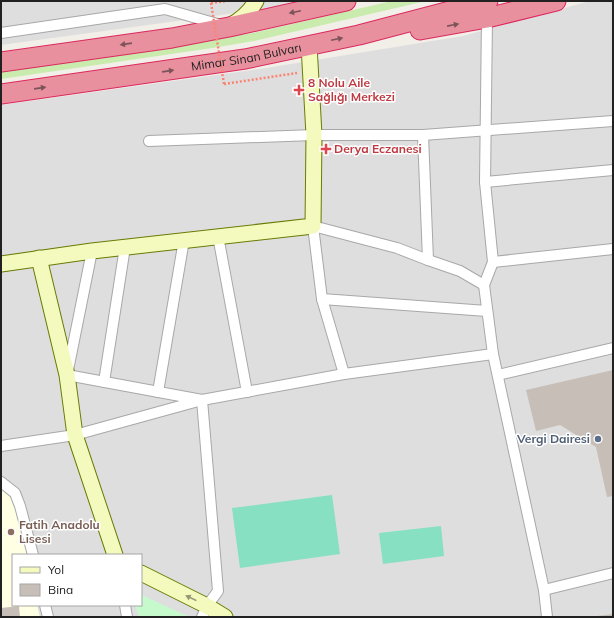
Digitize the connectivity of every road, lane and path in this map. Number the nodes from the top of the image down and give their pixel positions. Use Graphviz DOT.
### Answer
graph roads {
  1 [pos="227,1"];
  2 [pos="256,1"];
  3 [pos="332,1"];
  4 [pos="345,1"];
  5 [pos="556,1"];
  6 [pos="488,10"];
  7 [pos="228,27"];
  8 [pos="1,33"];
  9 [pos="309,46"];
  10 [pos="1,62"];
  11 [pos="310,71"];
  12 [pos="1,94"];
  13 [pos="613,121"];
  14 [pos="486,130"];
  15 [pos="314,135"];
  16 [pos="423,135"];
  17 [pos="149,141"];
  18 [pos="613,170"];
  19 [pos="485,182"];
  20 [pos="313,226"];
  21 [pos="218,236"];
  22 [pos="184,240"];
  23 [pos="125,247"];
  24 [pos="613,249"];
  25 [pos="92,251"];
  26 [pos="39,258"];
  27 [pos="428,260"];
  28 [pos="493,262"];
  29 [pos="1,264"];
  30 [pos="484,285"];
  31 [pos="322,299"];
  32 [pos="487,311"];
  33 [pos="613,348"];
  34 [pos="493,354"];
  35 [pos="344,374"];
  36 [pos="67,375"];
  37 [pos="498,375"];
  38 [pos="104,382"];
  39 [pos="158,392"];
  40 [pos="247,392"];
  41 [pos="202,400"];
  42 [pos="75,434"];
  43 [pos="1,446"];
  44 [pos="1,482"];
  45 [pos="33,554"];
  46 [pos="115,554"];
  47 [pos="613,573"];
  48 [pos="142,575"];
  49 [pos="544,590"];
  50 [pos="45,606"];
  51 [pos="125,606"];
  52 [pos="205,612"];
  53 [pos="48,617"];
  54 [pos="127,617"];
  55 [pos="225,617"];
  56 [pos="547,617"];
  1 -- 11 [label="path, bridge"];
  2 -- 7 [label="street"];
  3 -- 4 [label="street"];
  4 -- 7 [label="highway, one-way"];
  5 -- 6 [label="highway, Mimar Sinan Bulvarı"];
  9 -- 6 [label="highway, Mimar Sinan Bulvarı, one-way"];
  6 -- 14 [label="street"];
  7 -- 8 [label="street"];
  7 -- 10 [label="highway, one-way"];
  9 -- 11 [label="street"];
  12 -- 9 [label="highway, Mimar Sinan Bulvarı, one-way"];
  11 -- 15 [label="street"];
  13 -- 14 [label="street"];
  14 -- 16 [label="street"];
  14 -- 19 [label="street"];
  15 -- 16 [label="street"];
  15 -- 17 [label="street"];
  15 -- 20 [label="street"];
  16 -- 27 [label="street"];
  18 -- 19 [label="street"];
  19 -- 28 [label="street"];
  20 -- 21 [label="street"];
  20 -- 27 [label="street"];
  20 -- 31 [label="street"];
  21 -- 22 [label="street"];
  21 -- 40 [label="street"];
  22 -- 23 [label="street"];
  22 -- 39 [label="street"];
  23 -- 25 [label="street"];
  23 -- 38 [label="street"];
  24 -- 28 [label="street"];
  25 -- 26 [label="street"];
  25 -- 36 [label="street"];
  26 -- 29 [label="street"];
  26 -- 36 [label="street"];
  27 -- 30 [label="street"];
  28 -- 30 [label="street"];
  30 -- 32 [label="street"];
  31 -- 32 [label="street"];
  31 -- 35 [label="street"];
  32 -- 34 [label="street"];
  33 -- 37 [label="street"];
  34 -- 35 [label="street"];
  34 -- 37 [label="street"];
  35 -- 40 [label="street"];
  36 -- 38 [label="street"];
  36 -- 42 [label="street"];
  37 -- 49 [label="street"];
  38 -- 39 [label="street"];
  39 -- 41 [label="street"];
  40 -- 41 [label="street"];
  41 -- 42 [label="street"];
  41 -- 52 [label="street"];
  42 -- 43 [label="street"];
  42 -- 46 [label="street"];
  44 -- 45 [label="street"];
  47 -- 49 [label="street"];
  52 -- 48 [label="street, one-way"];
  49 -- 56 [label="street"];
  50 -- 53 [label="street"];
  51 -- 54 [label="street"];
  52 -- 55 [label="street"];
}
